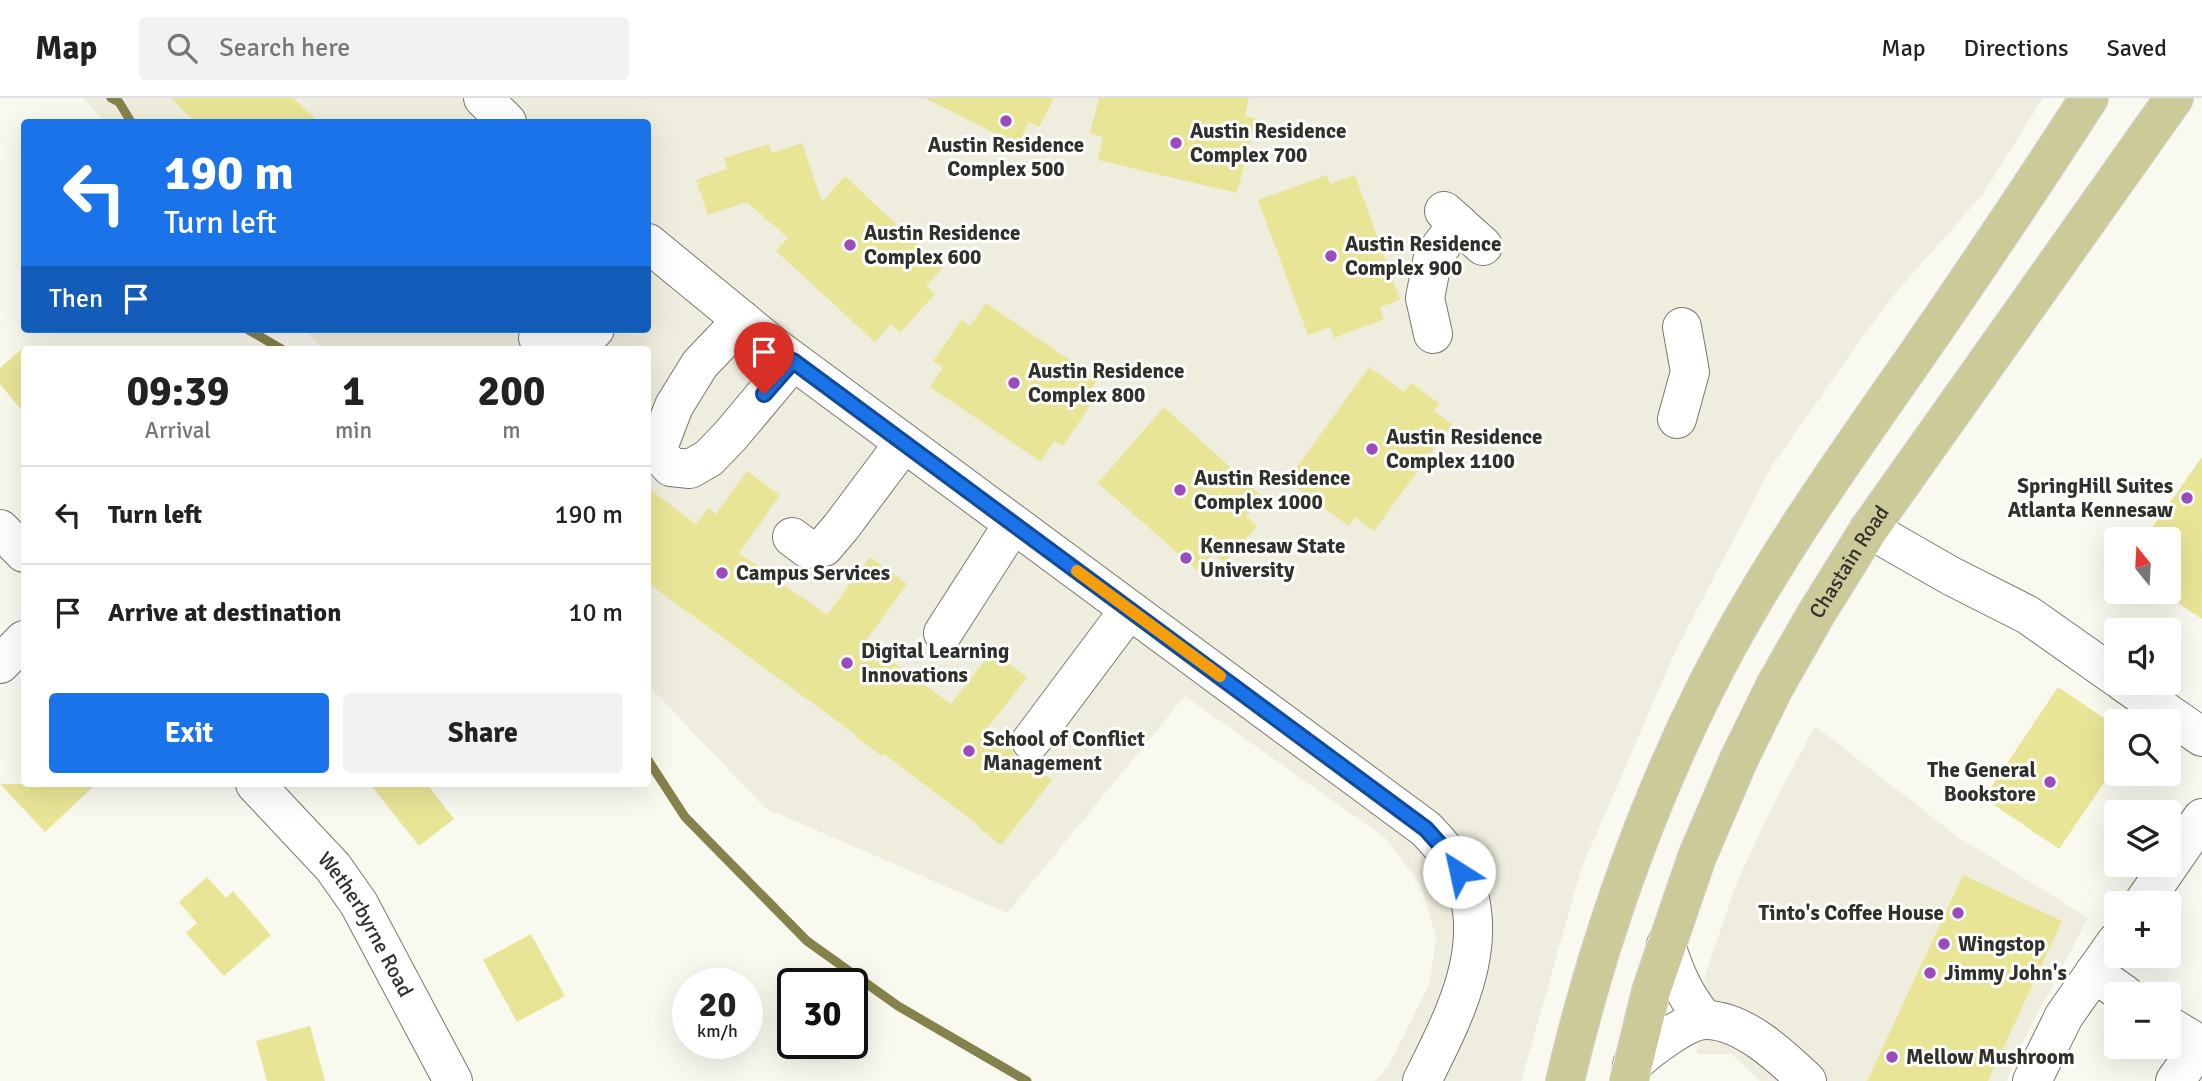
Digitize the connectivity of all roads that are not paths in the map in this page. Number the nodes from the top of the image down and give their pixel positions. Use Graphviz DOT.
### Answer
graph roads {
  1 [pos="483,98"];
  2 [pos="2090,98"];
  3 [pos="2179,102"];
  4 [pos="505,119"];
  5 [pos="1462,227"];
  6 [pos="652,256"];
  7 [pos="742,320"];
  8 [pos="1682,327"];
  9 [pos="591,333"];
  10 [pos="1433,334"];
  11 [pos="579,346"];
  12 [pos="793,361"];
  13 [pos="1677,419"];
  14 [pos="904,443"];
  15 [pos="1013,524"];
  16 [pos="0,529"];
  17 [pos="1870,529"];
  18 [pos="792,537"];
  19 [pos="21,550"];
  20 [pos="1129,610"];
  21 [pos="943,633"];
  22 [pos="21,643"];
  23 [pos="0,664"];
  24 [pos="2104,669"];
  25 [pos="2142,695"];
  26 [pos="2202,737"];
  27 [pos="1031,741"];
  28 [pos="258,787"];
  29 [pos="2202,818"];
  30 [pos="2151,891"];
  31 [pos="1666,945"];
  32 [pos="2104,988"];
  33 [pos="1705,1020"];
  34 [pos="2181,1033"];
  35 [pos="1630,1073"];
  36 [pos="453,1081"];
  37 [pos="1422,1081"];
  38 [pos="1564,1081"];
  39 [pos="1807,1081"];
  40 [pos="2032,1081"];
  41 [pos="2175,1081"];
  1 -- 4 [label="street"];
  2 -- 38 [label="main road"];
  3 -- 17 [label="main road, Chastain Road"];
  5 -- 10 [label="street"];
  6 -- 7 [label="street"];
  7 -- 12 [label="street"];
  7 -- 12 [label="street"];
  8 -- 13 [label="street"];
  9 -- 11 [label="street"];
  12 -- 14 [label="street"];
  14 -- 15 [label="street"];
  14 -- 18 [label="street"];
  15 -- 20 [label="street"];
  15 -- 21 [label="street"];
  16 -- 19 [label="street"];
  17 -- 24 [label="street"];
  17 -- 31 [label="main road, Chastain Road"];
  20 -- 27 [label="street"];
  20 -- 37 [label="street"];
  22 -- 23 [label="street"];
  25 -- 26 [label="street"];
  28 -- 36 [label="street, Wetherbyrne Road"];
  29 -- 30 [label="street"];
  31 -- 33 [label="street"];
  31 -- 35 [label="main road, Chastain Road"];
  32 -- 40 [label="street"];
  33 -- 35 [label="street"];
  33 -- 39 [label="street"];
  34 -- 41 [label="street"];
}
